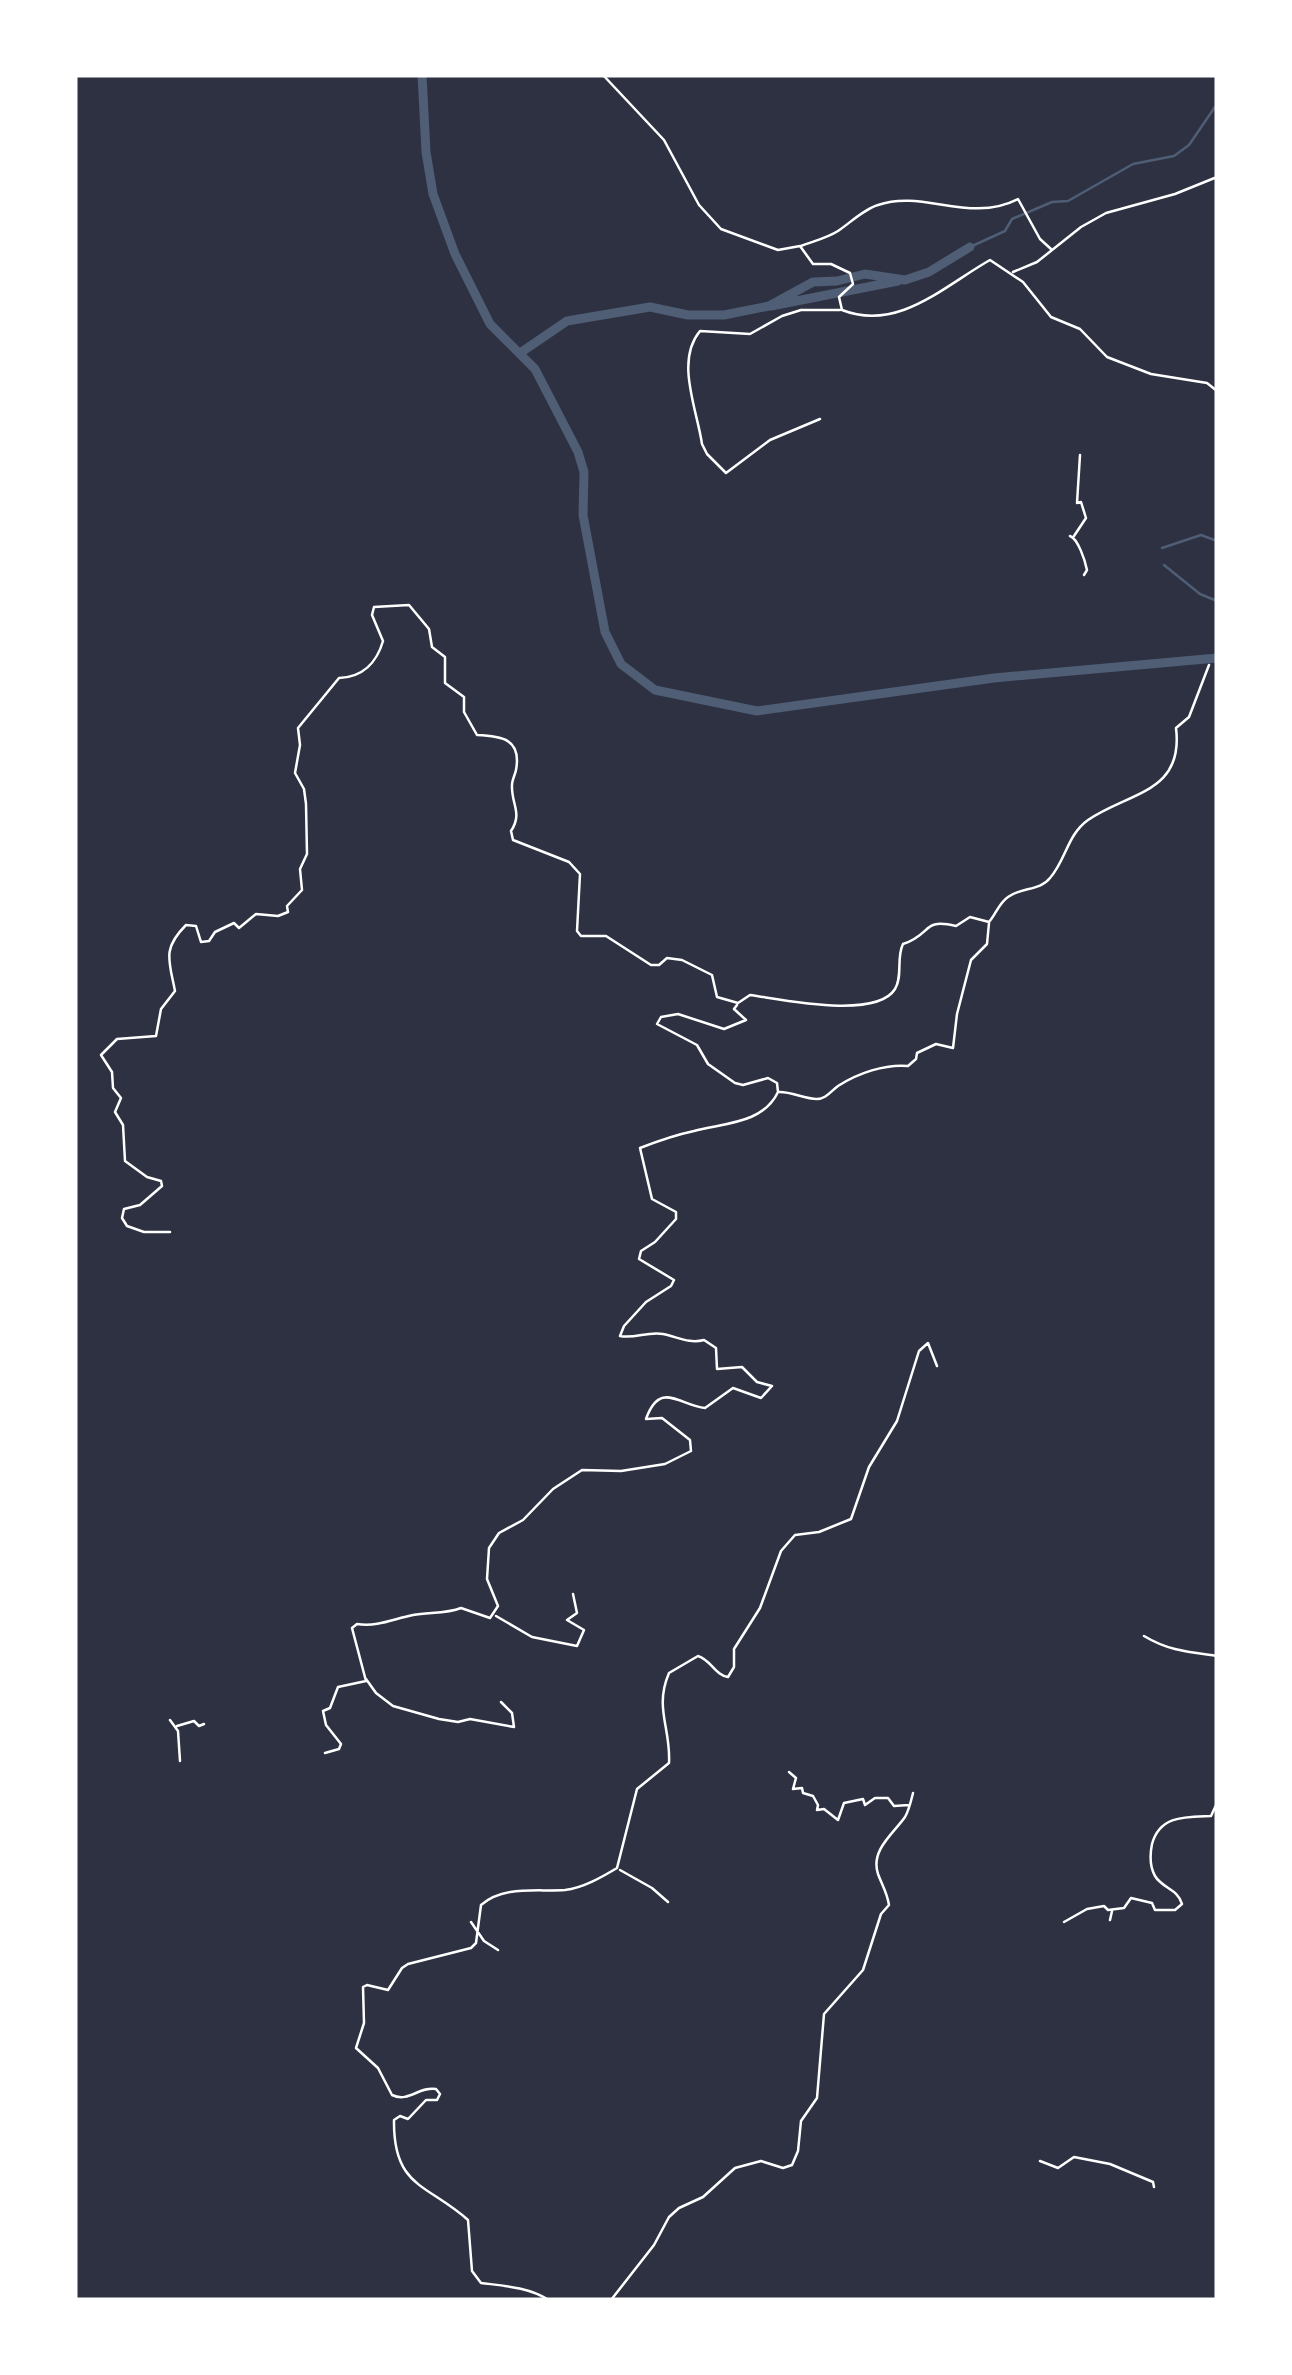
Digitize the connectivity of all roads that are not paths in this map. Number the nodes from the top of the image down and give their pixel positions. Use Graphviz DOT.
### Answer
graph roads {
  1 [pos="603,75"];
  2 [pos="1217,177"];
  3 [pos="800,246"];
  4 [pos="1051,249"];
  5 [pos="1012,272"];
  6 [pos="842,310"];
  7 [pos="1217,391"];
  8 [pos="820,419"];
  9 [pos="1080,455"];
  10 [pos="1084,575"];
  11 [pos="1209,665"];
  12 [pos="989,922"];
  13 [pos="738,1004"];
  14 [pos="778,1092"];
  15 [pos="170,1232"];
  16 [pos="938,1366"];
  17 [pos="572,1594"];
  18 [pos="495,1615"];
  19 [pos="1144,1636"];
  20 [pos="1217,1656"];
  21 [pos="366,1679"];
  22 [pos="501,1702"];
  23 [pos="170,1720"];
  24 [pos="204,1724"];
  25 [pos="175,1726"];
  26 [pos="325,1753"];
  27 [pos="180,1761"];
  28 [pos="788,1772"];
  29 [pos="913,1794"];
  30 [pos="1217,1803"];
  31 [pos="909,1805"];
  32 [pos="617,1868"];
  33 [pos="668,1902"];
  34 [pos="1112,1910"];
  35 [pos="1110,1920"];
  36 [pos="471,1922"];
  37 [pos="1064,1922"];
  38 [pos="478,1931"];
  39 [pos="498,1950"];
  40 [pos="1040,2161"];
  41 [pos="1154,2187"];
  42 [pos="549,2300"];
  43 [pos="611,2300"];
  1 -- 3 [label="street"];
  2 -- 4 [label="street"];
  3 -- 4 [label="street"];
  3 -- 6 [label="street"];
  4 -- 5 [label="street"];
  5 -- 6 [label="street"];
  5 -- 7 [label="street"];
  6 -- 8 [label="street"];
  9 -- 10 [label="street"];
  11 -- 12 [label="street"];
  12 -- 13 [label="street"];
  12 -- 14 [label="street"];
  13 -- 14 [label="street"];
  13 -- 15 [label="street"];
  14 -- 18 [label="street"];
  16 -- 32 [label="street"];
  17 -- 18 [label="street"];
  18 -- 21 [label="street"];
  19 -- 20 [label="street"];
  21 -- 22 [label="street"];
  21 -- 26 [label="street"];
  23 -- 25 [label="street"];
  24 -- 25 [label="street"];
  25 -- 27 [label="street"];
  28 -- 31 [label="street"];
  29 -- 31 [label="street"];
  30 -- 34 [label="street"];
  31 -- 43 [label="street"];
  32 -- 33 [label="street"];
  32 -- 38 [label="street"];
  34 -- 35 [label="street"];
  34 -- 37 [label="street"];
  36 -- 38 [label="street"];
  38 -- 39 [label="street"];
  38 -- 42 [label="street"];
  40 -- 41 [label="street"];
}
